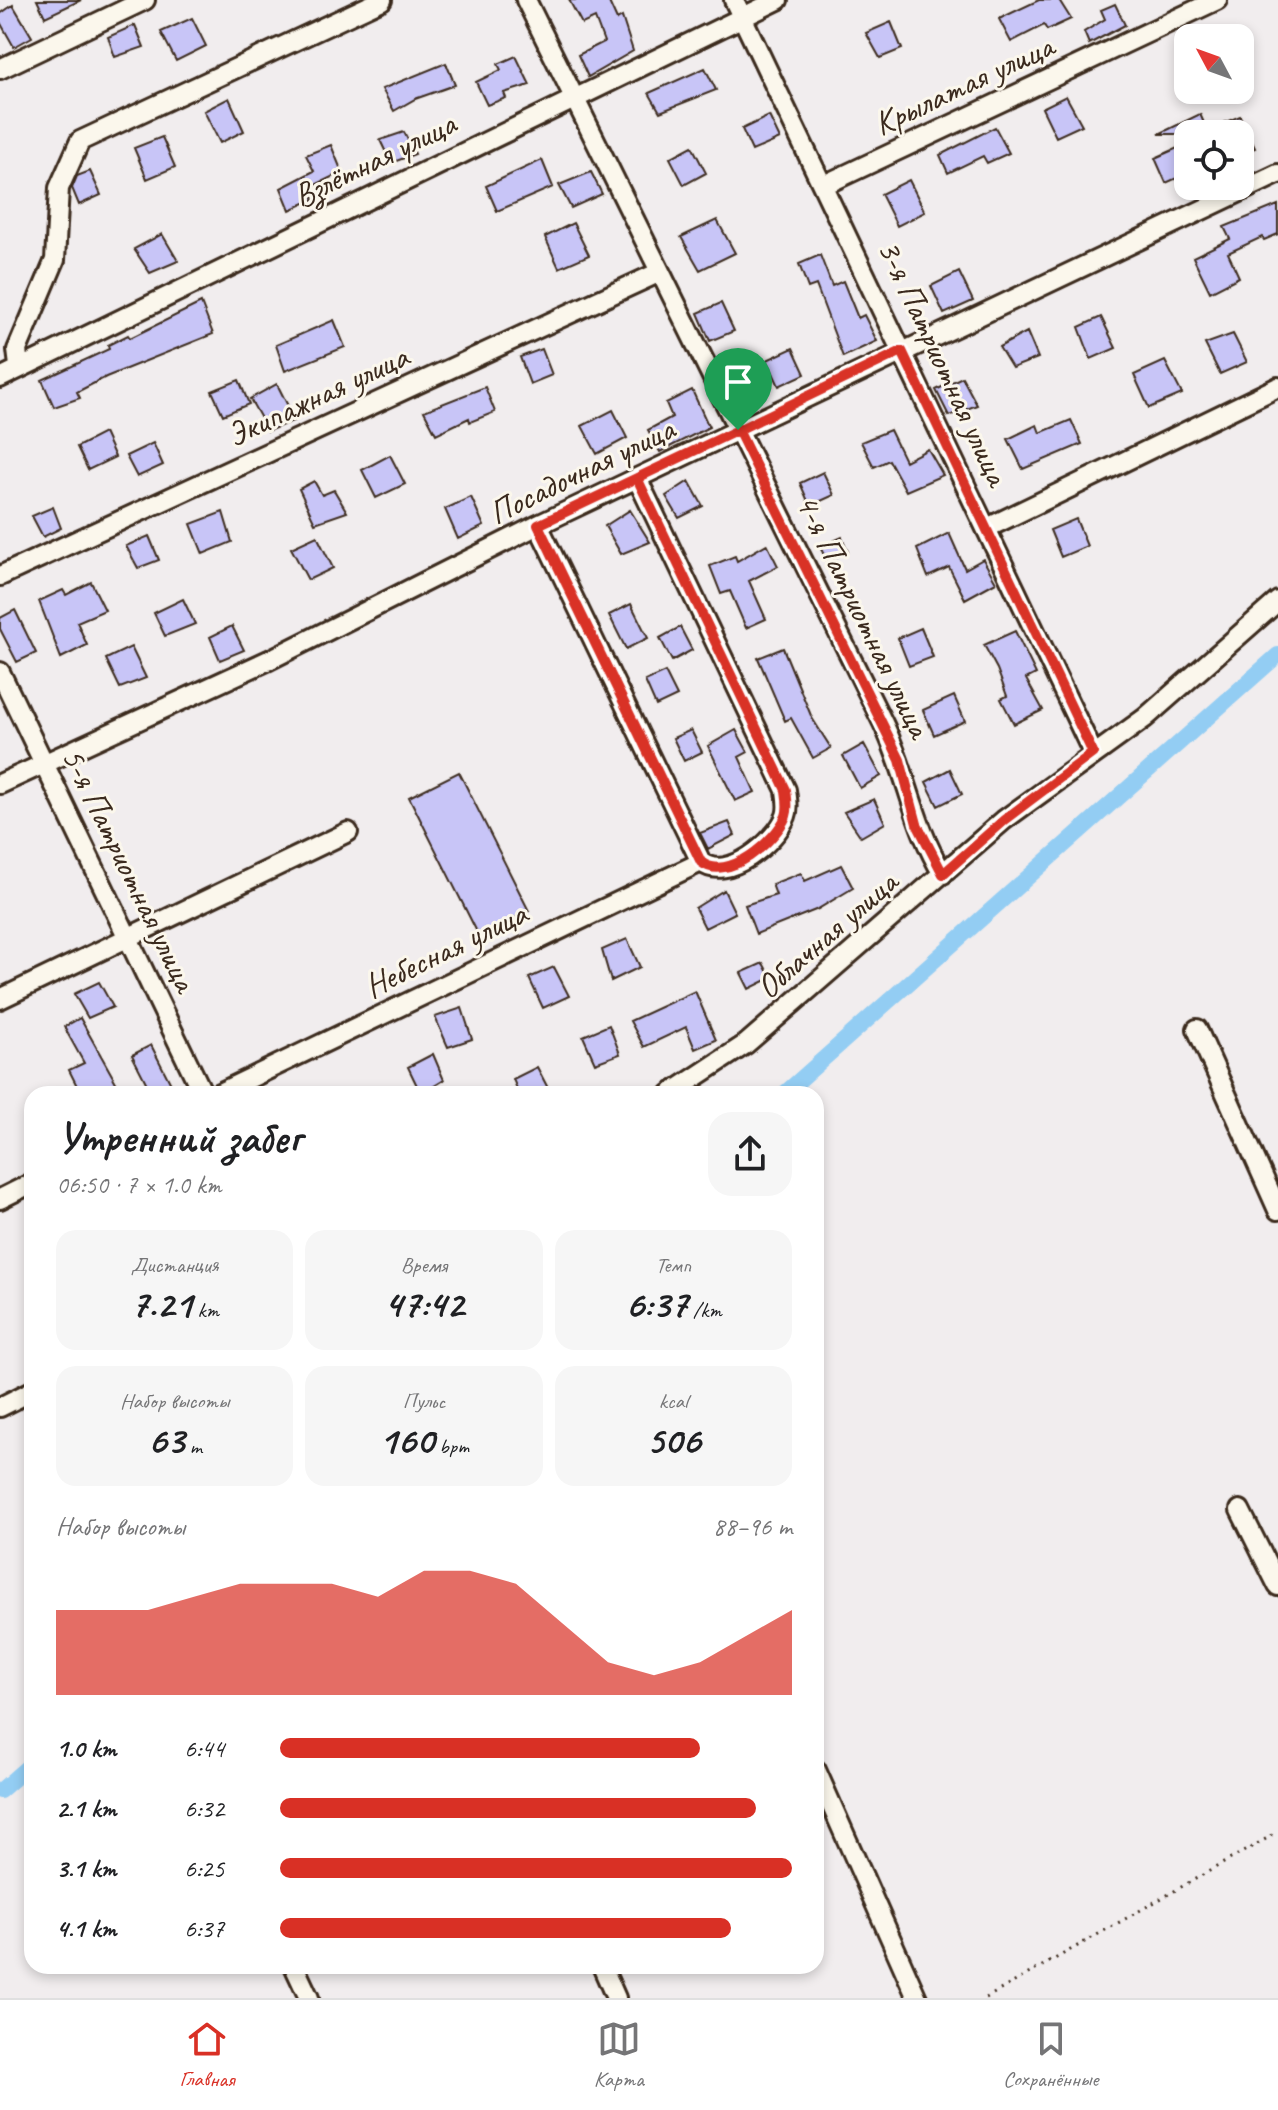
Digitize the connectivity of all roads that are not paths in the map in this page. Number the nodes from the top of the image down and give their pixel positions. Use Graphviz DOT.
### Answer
graph roads {
  1 [pos="145,0"];
  2 [pos="382,0"];
  3 [pos="526,0"];
  4 [pos="778,0"];
  5 [pos="1217,0"];
  6 [pos="738,8"];
  7 [pos="0,69"];
  8 [pos="575,97"];
  9 [pos="1278,174"];
  10 [pos="824,185"];
  11 [pos="660,272"];
  12 [pos="902,351"];
  13 [pos="19,366"];
  14 [pos="0,378"];
  15 [pos="1278,387"];
  16 [pos="738,430"];
  17 [pos="637,478"];
  18 [pos="538,525"];
  19 [pos="987,528"];
  20 [pos="0,576"];
  21 [pos="1278,601"];
  22 [pos="0,672"];
  23 [pos="1093,753"];
  24 [pos="43,762"];
  25 [pos="0,784"];
  26 [pos="348,832"];
  27 [pos="701,862"];
  28 [pos="943,874"];
  29 [pos="126,938"];
  30 [pos="0,999"];
  31 [pos="1197,1029"];
  32 [pos="199,1086"];
  33 [pos="234,1086"];
  34 [pos="682,1086"];
  35 [pos="24,1187"];
  36 [pos="0,1199"];
  37 [pos="1278,1210"];
  38 [pos="24,1395"];
  39 [pos="0,1407"];
  40 [pos="1240,1510"];
  41 [pos="1278,1586"];
  42 [pos="824,1788"];
  43 [pos="298,1974"];
  44 [pos="606,1974"];
  45 [pos="309,1998"];
  46 [pos="616,1998"];
  47 [pos="917,1998"];
  1 -- 7 [label="street"];
  2 -- 13 [label="street"];
  3 -- 8 [label="street, 4-я Патриотная улица"];
  4 -- 6 [label="street, Взлётная улица"];
  5 -- 10 [label="street, Крылатая улица"];
  6 -- 8 [label="street, Взлётная улица"];
  6 -- 10 [label="street, 3-я Патриотная улица"];
  8 -- 11 [label="street, 4-я Патриотная улица"];
  8 -- 13 [label="street, Взлётная улица"];
  9 -- 12 [label="street, Посадочная улица"];
  10 -- 12 [label="street, 3-я Патриотная улица"];
  11 -- 16 [label="street, 4-я Патриотная улица"];
  11 -- 20 [label="street, Экипажная улица"];
  12 -- 16 [label="street, Посадочная улица"];
  12 -- 19 [label="street, 3-я Патриотная улица"];
  13 -- 14 [label="street, Взлётная улица"];
  15 -- 19 [label="street"];
  16 -- 17 [label="street, Посадочная улица"];
  16 -- 28 [label="street, 4-я Патриотная улица"];
  17 -- 18 [label="street, Посадочная улица"];
  17 -- 27 [label="street"];
  18 -- 24 [label="street, Посадочная улица"];
  18 -- 27 [label="street"];
  19 -- 23 [label="street, 3-я Патриотная улица"];
  21 -- 23 [label="street, Облачная улица"];
  22 -- 24 [label="street, 5-я Патриотная улица"];
  23 -- 28 [label="street, Облачная улица"];
  24 -- 25 [label="street, Посадочная улица"];
  24 -- 29 [label="street, 5-я Патриотная улица"];
  26 -- 29 [label="street"];
  27 -- 33 [label="street, Небесная улица"];
  28 -- 34 [label="street, Облачная улица"];
  29 -- 30 [label="street"];
  29 -- 32 [label="street, 5-я Патриотная улица"];
  31 -- 37 [label="street"];
  35 -- 36 [label="street"];
  38 -- 39 [label="street"];
  40 -- 41 [label="street"];
  42 -- 47 [label="street"];
  43 -- 45 [label="street"];
  44 -- 46 [label="street"];
}
